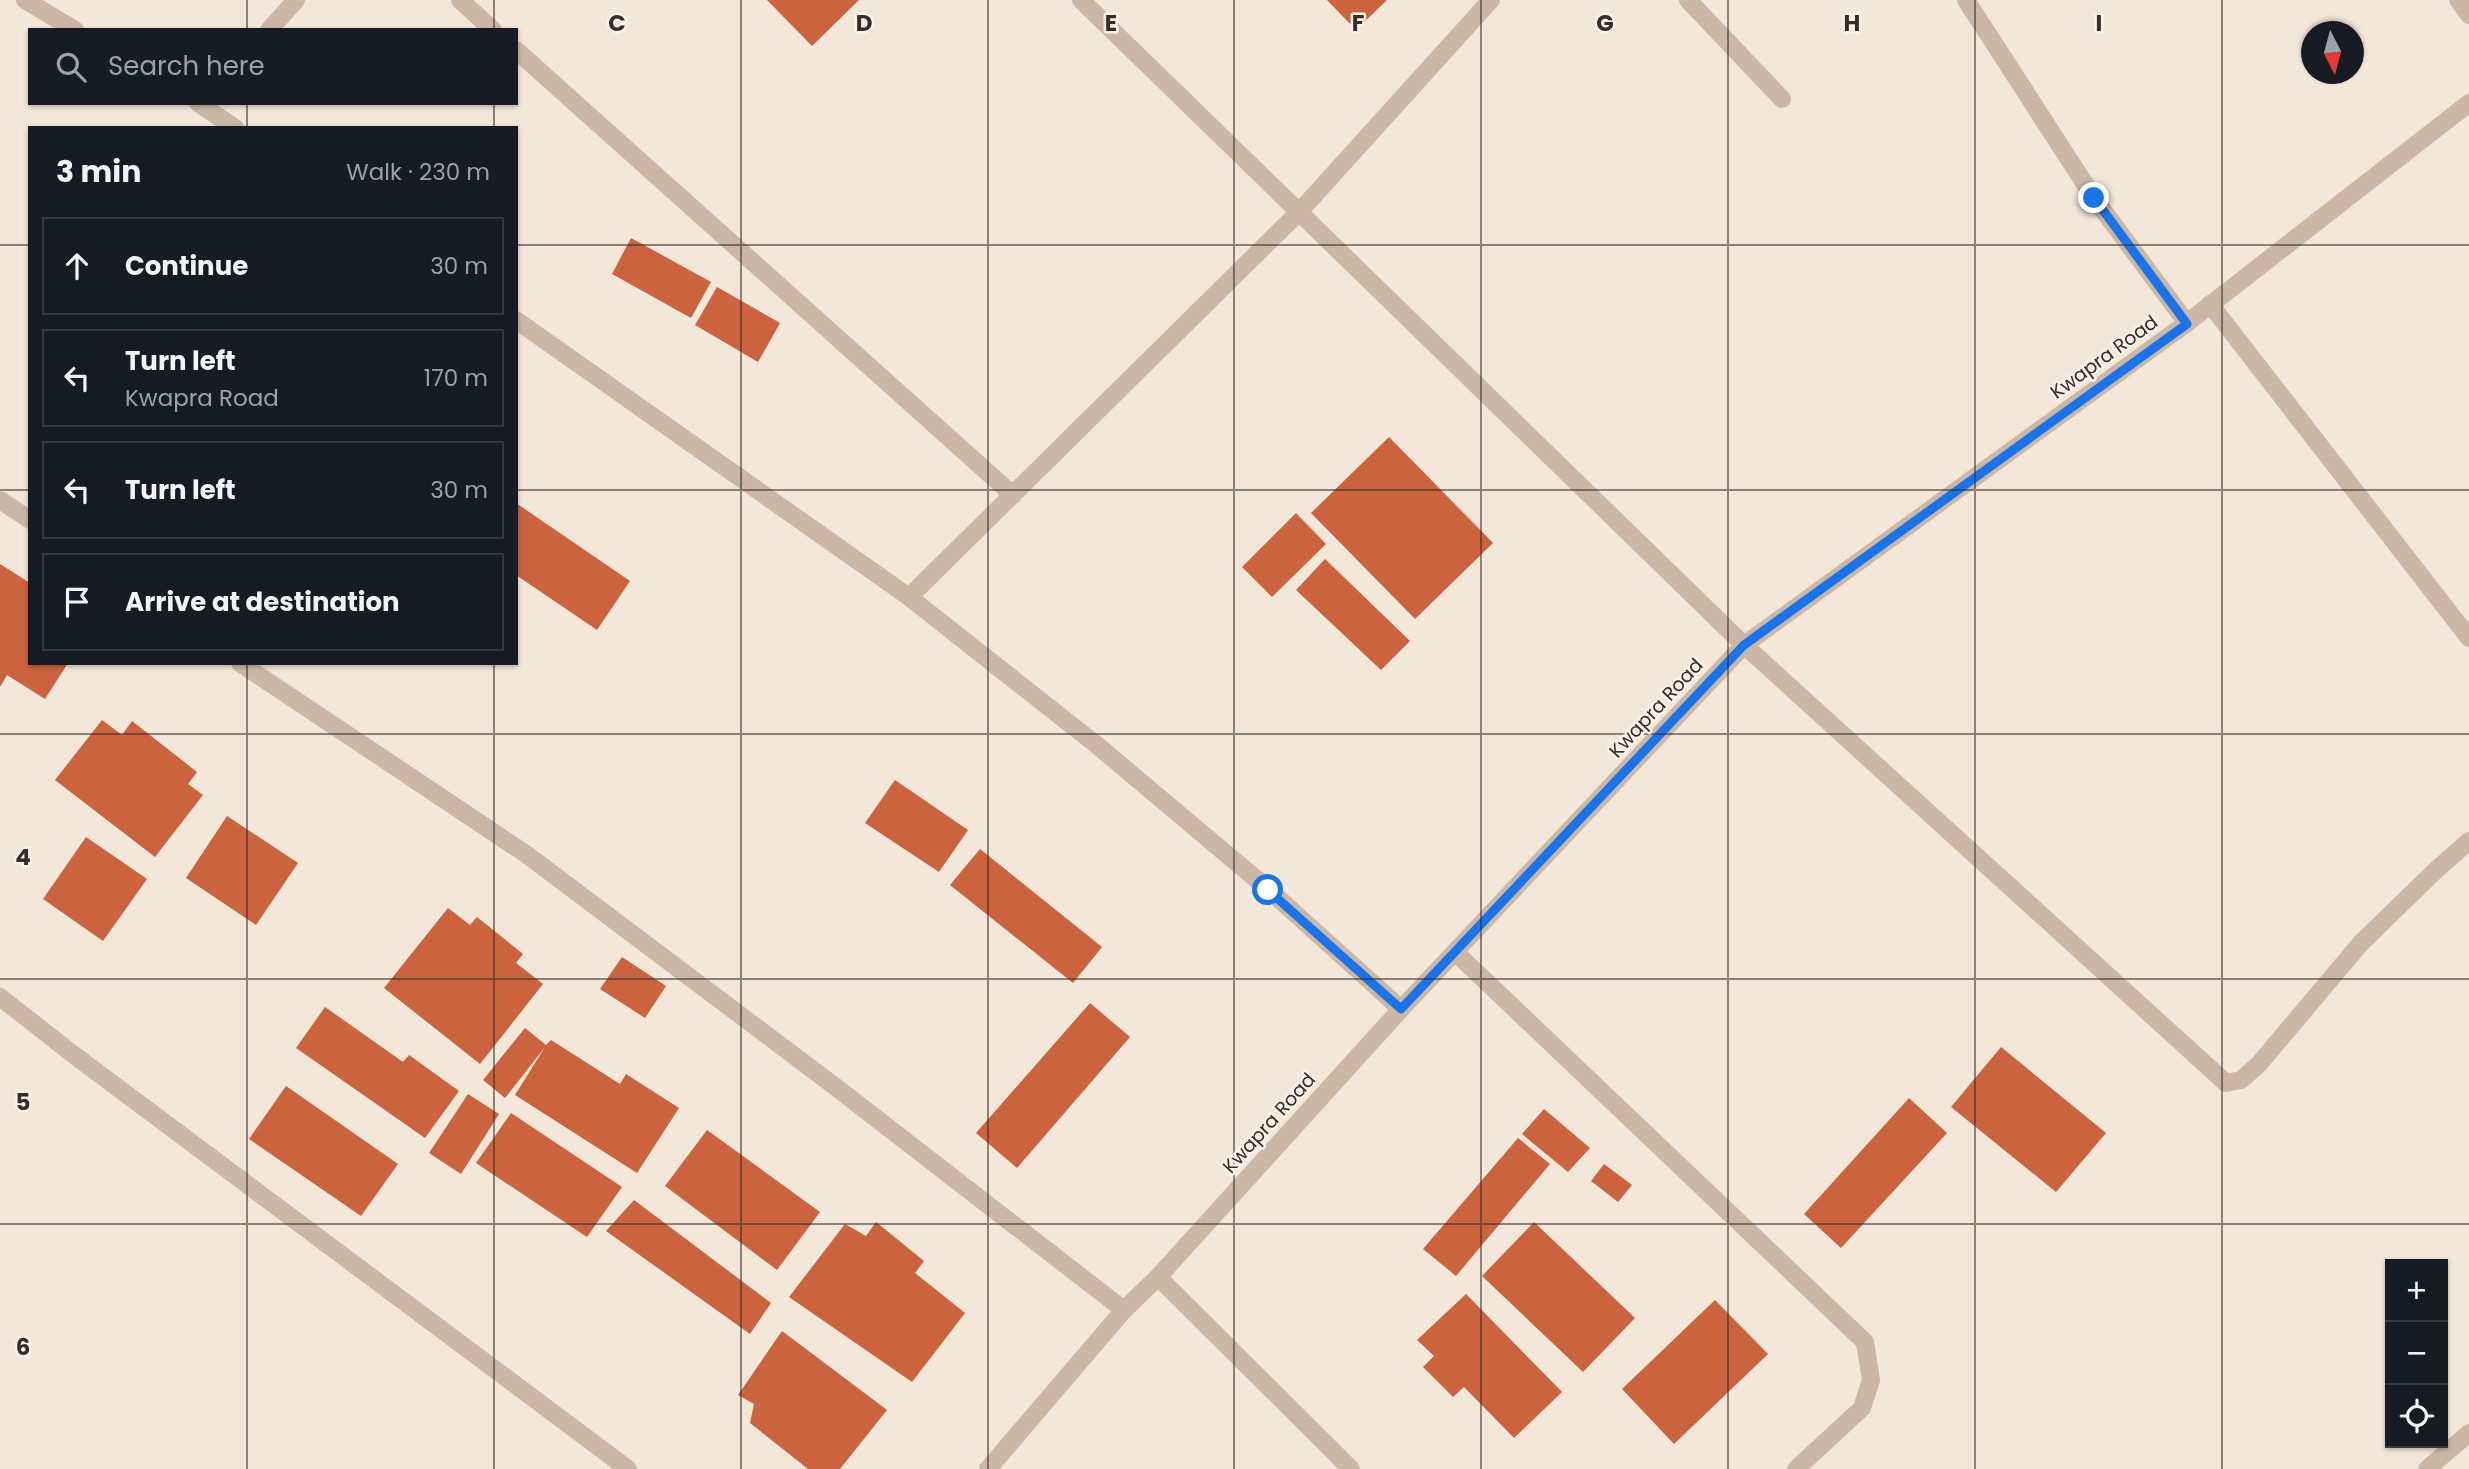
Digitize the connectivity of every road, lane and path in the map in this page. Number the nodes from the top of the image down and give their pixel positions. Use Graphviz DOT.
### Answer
graph roads {
  1 [pos="25,0"];
  2 [pos="296,0"];
  3 [pos="460,0"];
  4 [pos="1081,0"];
  5 [pos="1491,0"];
  6 [pos="1688,0"];
  7 [pos="1966,0"];
  8 [pos="2458,0"];
  9 [pos="2469,15"];
  10 [pos="72,28"];
  11 [pos="271,28"];
  12 [pos="491,28"];
  13 [pos="518,52"];
  14 [pos="1782,99"];
  15 [pos="2469,103"];
  16 [pos="201,105"];
  17 [pos="232,126"];
  18 [pos="1300,211"];
  19 [pos="2210,304"];
  20 [pos="518,321"];
  21 [pos="2187,324"];
  22 [pos="1013,495"];
  23 [pos="0,500"];
  24 [pos="28,519"];
  25 [pos="909,597"];
  26 [pos="2469,638"];
  27 [pos="1744,645"];
  28 [pos="243,665"];
  29 [pos="2469,841"];
  30 [pos="1455,952"];
  31 [pos="0,997"];
  32 [pos="1401,1009"];
  33 [pos="1158,1277"];
  34 [pos="1124,1310"];
  35 [pos="2469,1433"];
  36 [pos="628,1469"];
  37 [pos="989,1469"];
  38 [pos="1350,1469"];
  39 [pos="1796,1469"];
  40 [pos="2427,1469"];
  1 -- 10 [label="street"];
  2 -- 11 [label="street"];
  3 -- 12 [label="street"];
  4 -- 18 [label="street"];
  5 -- 18 [label="street"];
  6 -- 14 [label="street"];
  7 -- 21 [label="street"];
  8 -- 9 [label="street"];
  13 -- 22 [label="street"];
  15 -- 19 [label="street, Kwapra Road"];
  16 -- 17 [label="street"];
  18 -- 22 [label="street"];
  18 -- 27 [label="street"];
  19 -- 21 [label="street, Kwapra Road"];
  19 -- 26 [label="street"];
  20 -- 25 [label="street"];
  21 -- 27 [label="street, Kwapra Road"];
  22 -- 25 [label="street"];
  23 -- 24 [label="street"];
  25 -- 32 [label="street"];
  27 -- 29 [label="street"];
  27 -- 30 [label="street, Kwapra Road"];
  28 -- 34 [label="street"];
  30 -- 32 [label="street, Kwapra Road"];
  30 -- 39 [label="street"];
  31 -- 36 [label="street"];
  32 -- 33 [label="street, Kwapra Road"];
  33 -- 34 [label="street, Kwapra Road"];
  33 -- 38 [label="street"];
  34 -- 37 [label="street, Kwapra Road"];
  35 -- 40 [label="street"];
}
